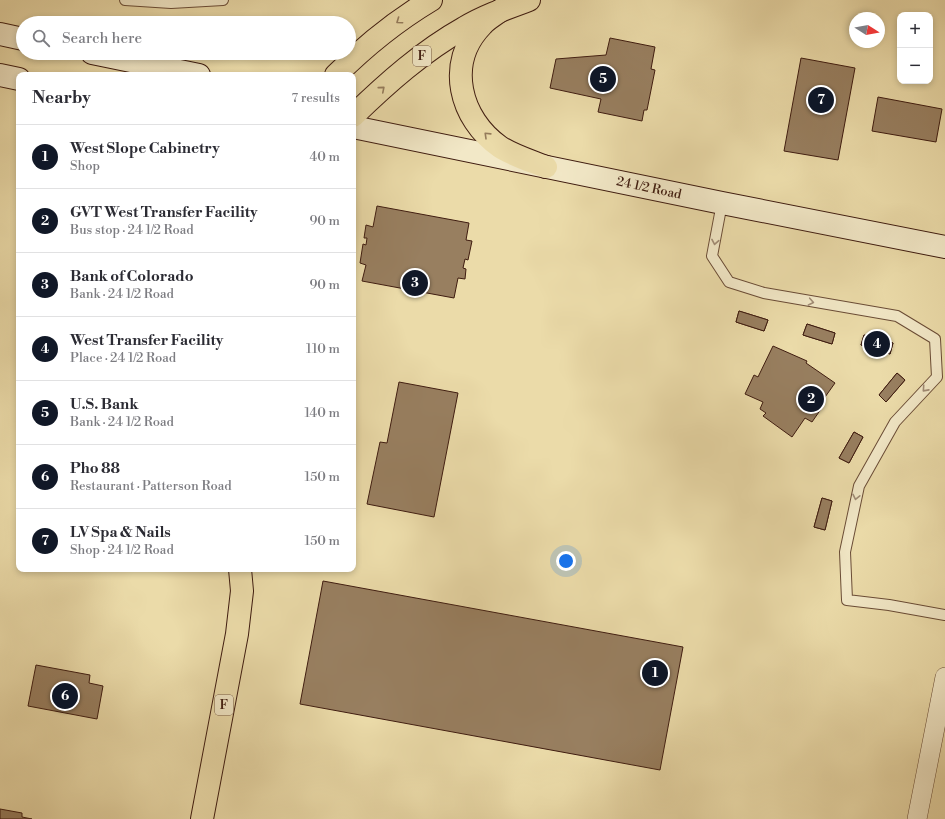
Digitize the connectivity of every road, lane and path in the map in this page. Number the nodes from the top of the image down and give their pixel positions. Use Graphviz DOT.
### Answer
graph roads {
  1 [pos="125,0"];
  2 [pos="223,0"];
  3 [pos="431,0"];
  4 [pos="529,0"];
  5 [pos="501,10"];
  6 [pos="0,34"];
  7 [pos="16,37"];
  8 [pos="356,55"];
  9 [pos="126,60"];
  10 [pos="350,60"];
  11 [pos="184,72"];
  12 [pos="339,72"];
  13 [pos="0,75"];
  14 [pos="16,78"];
  15 [pos="356,113"];
  16 [pos="356,128"];
  17 [pos="546,167"];
  18 [pos="722,203"];
  19 [pos="945,247"];
  20 [pos="240,572"];
  21 [pos="250,572"];
  22 [pos="242,591"];
  23 [pos="945,615"];
  24 [pos="945,677"];
  25 [pos="202,819"];
  26 [pos="917,819"];
  1 -- 2 [label="lane"];
  3 -- 8 [label="main road, one-way"];
  4 -- 5 [label="main road, F"];
  15 -- 5 [label="main road, F, one-way"];
  17 -- 5 [label="main road, one-way"];
  6 -- 7 [label="street"];
  9 -- 11 [label="street"];
  10 -- 12 [label="main road, one-way"];
  13 -- 14 [label="street"];
  16 -- 17 [label="street, 24 1/2 Road"];
  17 -- 18 [label="street, 24 1/2 Road"];
  18 -- 19 [label="street, 24 1/2 Road"];
  18 -- 23 [label="lane, one-way"];
  20 -- 22 [label="main road, F"];
  21 -- 22 [label="main road, F"];
  22 -- 25 [label="main road, F"];
  24 -- 26 [label="street"];
}
